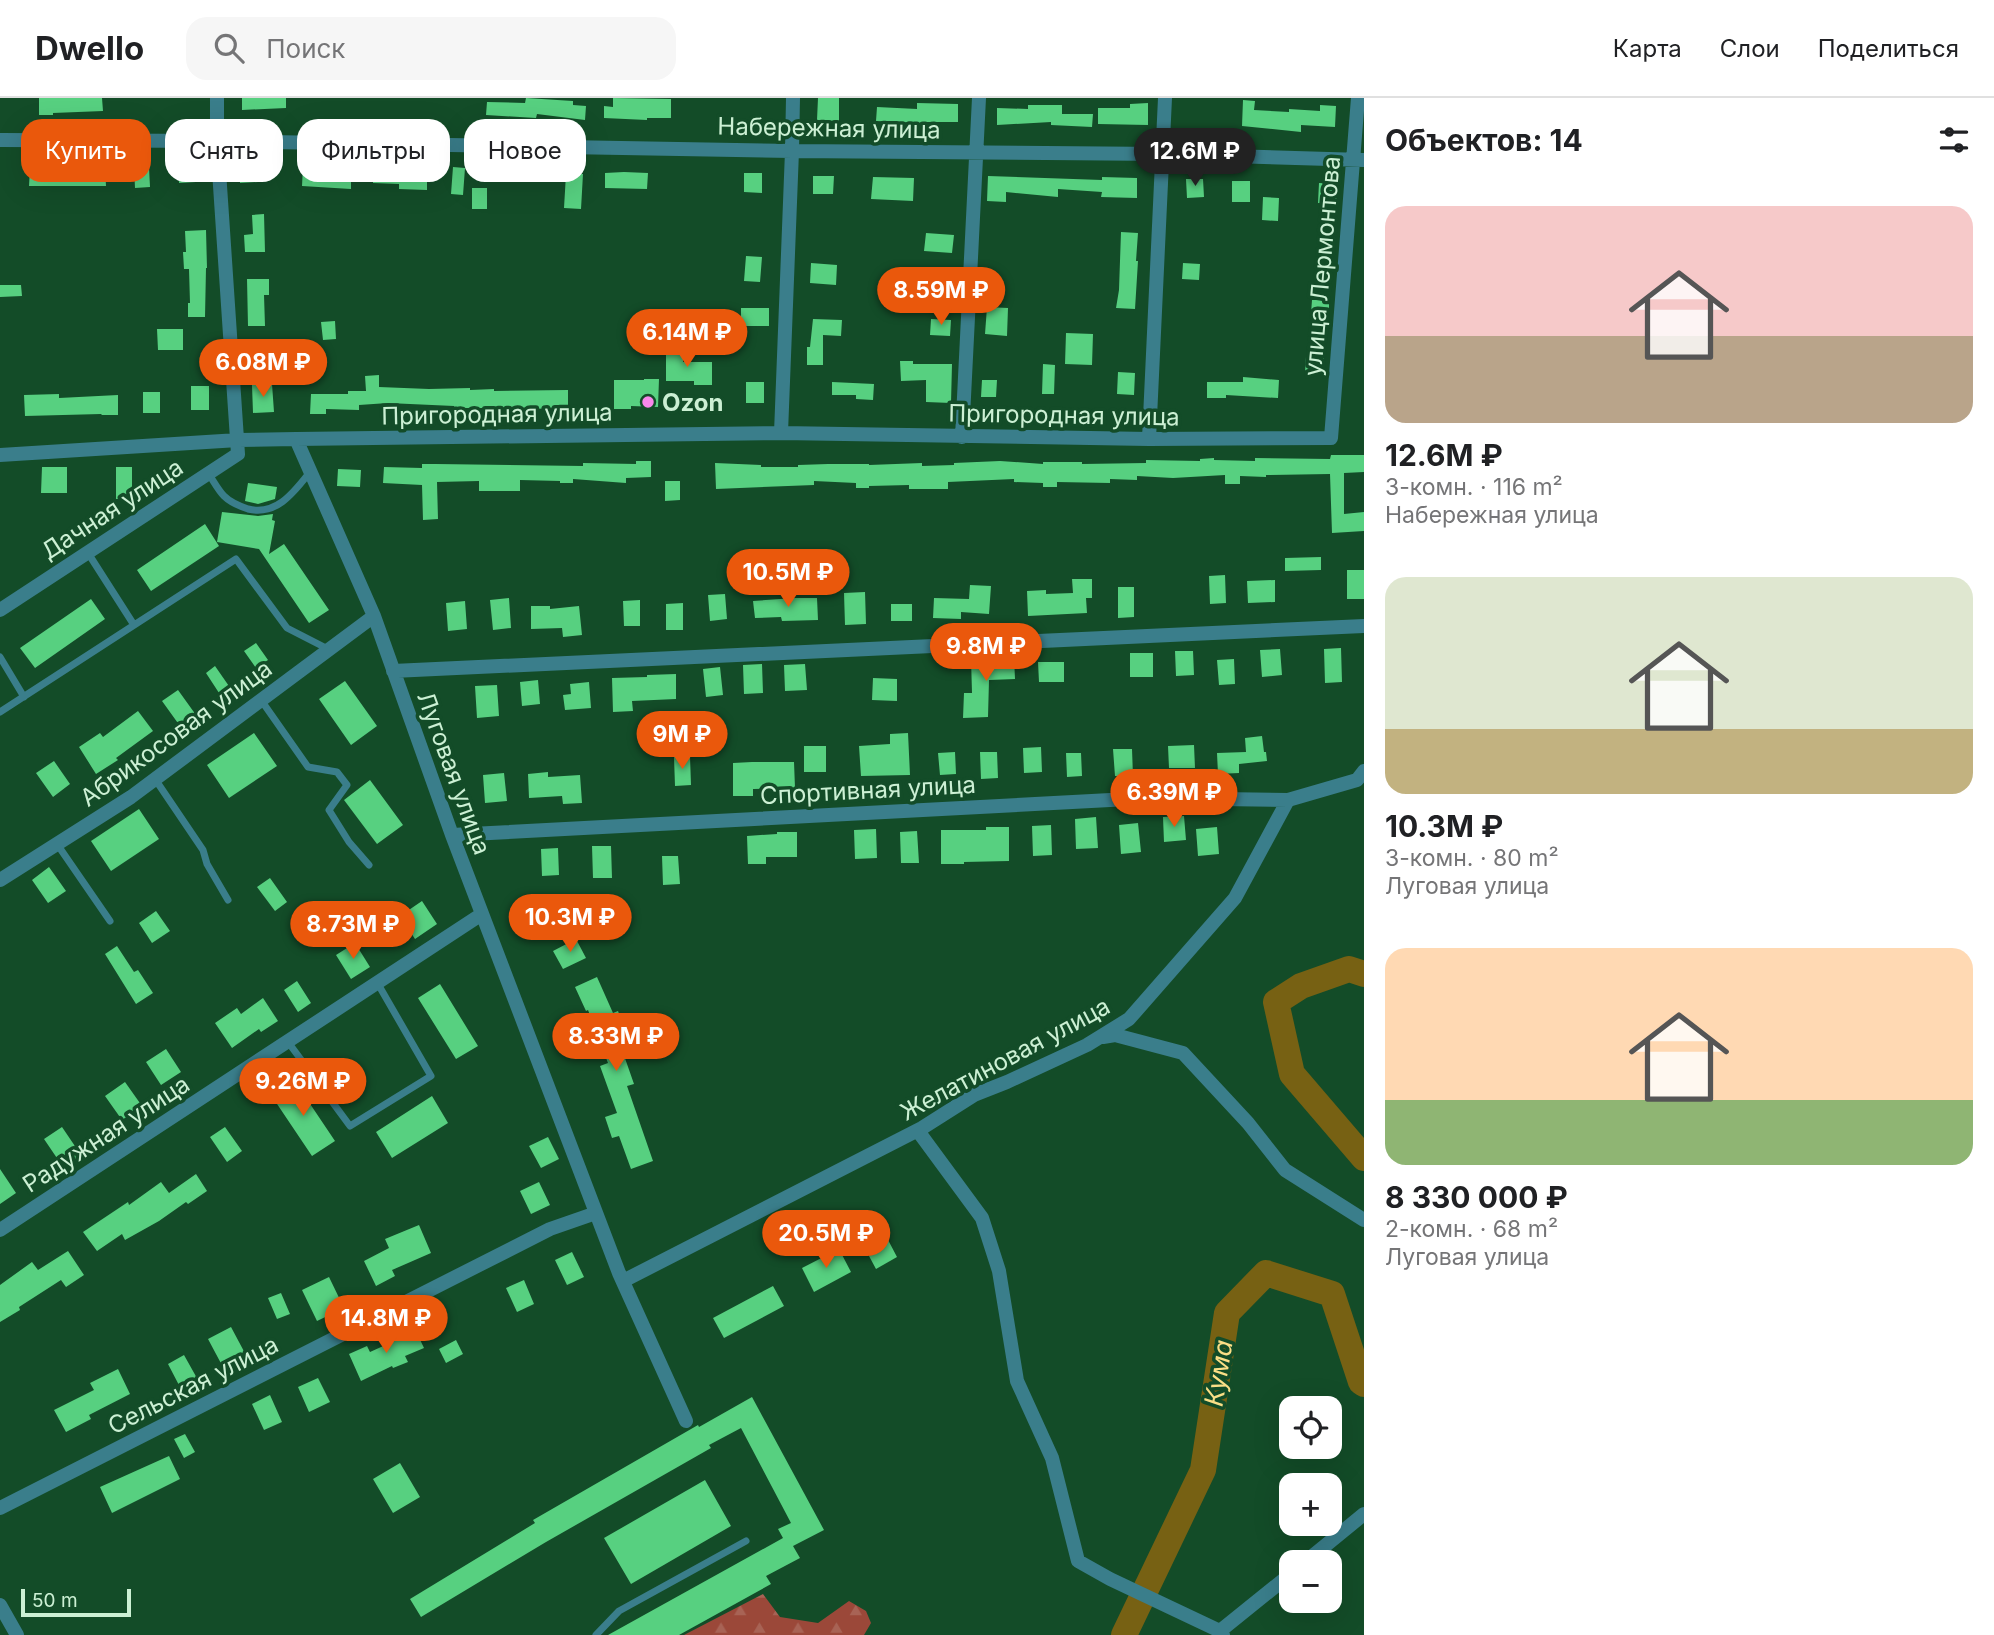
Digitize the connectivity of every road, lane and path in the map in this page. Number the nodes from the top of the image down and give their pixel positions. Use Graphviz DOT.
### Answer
graph roads {
  1 [pos="217,98"];
  2 [pos="793,98"];
  3 [pos="979,98"];
  4 [pos="1166,98"];
  5 [pos="1358,98"];
  6 [pos="217,119"];
  7 [pos="0,140"];
  8 [pos="165,141"];
  9 [pos="283,142"];
  10 [pos="792,151"];
  11 [pos="976,153"];
  12 [pos="1163,154"];
  13 [pos="1359,159"];
  14 [pos="220,182"];
  15 [pos="781,433"];
  16 [pos="962,437"];
  17 [pos="1331,438"];
  18 [pos="296,439"];
  19 [pos="1149,439"];
  20 [pos="238,440"];
  21 [pos="0,455"];
  22 [pos="310,472"];
  23 [pos="208,473"];
  24 [pos="88,552"];
  25 [pos="0,610"];
  26 [pos="374,616"];
  27 [pos="134,625"];
  28 [pos="1364,626"];
  29 [pos="328,650"];
  30 [pos="0,657"];
  31 [pos="393,671"];
  32 [pos="24,697"];
  33 [pos="261,700"];
  34 [pos="0,712"];
  35 [pos="1364,771"];
  36 [pos="155,779"];
  37 [pos="1288,800"];
  38 [pos="452,835"];
  39 [pos="57,844"];
  40 [pos="369,865"];
  41 [pos="0,880"];
  42 [pos="228,900"];
  43 [pos="482,914"];
  44 [pos="110,921"];
  45 [pos="378,984"];
  46 [pos="1098,1038"];
  47 [pos="288,1042"];
  48 [pos="918,1131"];
  49 [pos="596,1213"];
  50 [pos="1364,1220"];
  51 [pos="0,1230"];
  52 [pos="624,1281"];
  53 [pos="686,1421"];
  54 [pos="0,1508"];
  55 [pos="1364,1514"];
  56 [pos="746,1541"];
  57 [pos="1320,1550"];
  58 [pos="1279,1584"];
  59 [pos="0,1605"];
  60 [pos="1221,1633"];
  61 [pos="17,1635"];
  62 [pos="596,1635"];
  1 -- 6 [label="street"];
  2 -- 10 [label="street"];
  3 -- 11 [label="street"];
  4 -- 12 [label="street"];
  5 -- 13 [label="street, улица Лермонтова"];
  7 -- 8 [label="street, Набережная улица"];
  9 -- 10 [label="street, Набережная улица"];
  10 -- 11 [label="street, Набережная улица"];
  10 -- 15 [label="street"];
  11 -- 12 [label="street, Набережная улица"];
  11 -- 16 [label="street"];
  12 -- 13 [label="street, Набережная улица"];
  12 -- 19 [label="street"];
  13 -- 17 [label="street, улица Лермонтова"];
  14 -- 20 [label="street"];
  15 -- 16 [label="street, Пригородная улица"];
  15 -- 18 [label="street, Пригородная улица"];
  16 -- 19 [label="street, Пригородная улица"];
  17 -- 19 [label="street, Пригородная улица"];
  18 -- 20 [label="street, Пригородная улица"];
  18 -- 22 [label="street, Луговая улица"];
  20 -- 21 [label="street, Пригородная улица"];
  20 -- 23 [label="street, Дачная улица"];
  22 -- 23 [label="lane"];
  22 -- 26 [label="street, Луговая улица"];
  23 -- 24 [label="street, Дачная улица"];
  24 -- 25 [label="street, Дачная улица"];
  24 -- 27 [label="lane"];
  26 -- 29 [label="street, Абрикосовая улица"];
  26 -- 31 [label="street, Луговая улица"];
  27 -- 29 [label="lane"];
  27 -- 32 [label="lane"];
  28 -- 31 [label="street"];
  29 -- 33 [label="street, Абрикосовая улица"];
  30 -- 32 [label="lane"];
  31 -- 38 [label="street, Луговая улица"];
  32 -- 34 [label="lane"];
  33 -- 36 [label="street, Абрикосовая улица"];
  33 -- 40 [label="lane"];
  35 -- 37 [label="street"];
  36 -- 39 [label="street, Абрикосовая улица"];
  36 -- 42 [label="lane"];
  37 -- 38 [label="street, Спортивная улица"];
  37 -- 46 [label="street, Желатиновая улица"];
  38 -- 43 [label="street, Луговая улица"];
  39 -- 41 [label="street, Абрикосовая улица"];
  39 -- 44 [label="lane"];
  43 -- 45 [label="street, Радужная улица"];
  43 -- 49 [label="street, Луговая улица"];
  45 -- 47 [label="street, Радужная улица"];
  45 -- 47 [label="lane"];
  46 -- 48 [label="street, Желатиновая улица"];
  46 -- 50 [label="street"];
  47 -- 51 [label="street, Радужная улица"];
  48 -- 52 [label="street, Желатиновая улица"];
  48 -- 60 [label="street"];
  49 -- 52 [label="street, Луговая улица"];
  49 -- 54 [label="street, Сельская улица"];
  52 -- 53 [label="street, Луговая улица"];
  55 -- 57 [label="street"];
  56 -- 62 [label="lane"];
  58 -- 60 [label="street"];
  59 -- 61 [label="street"];
}
